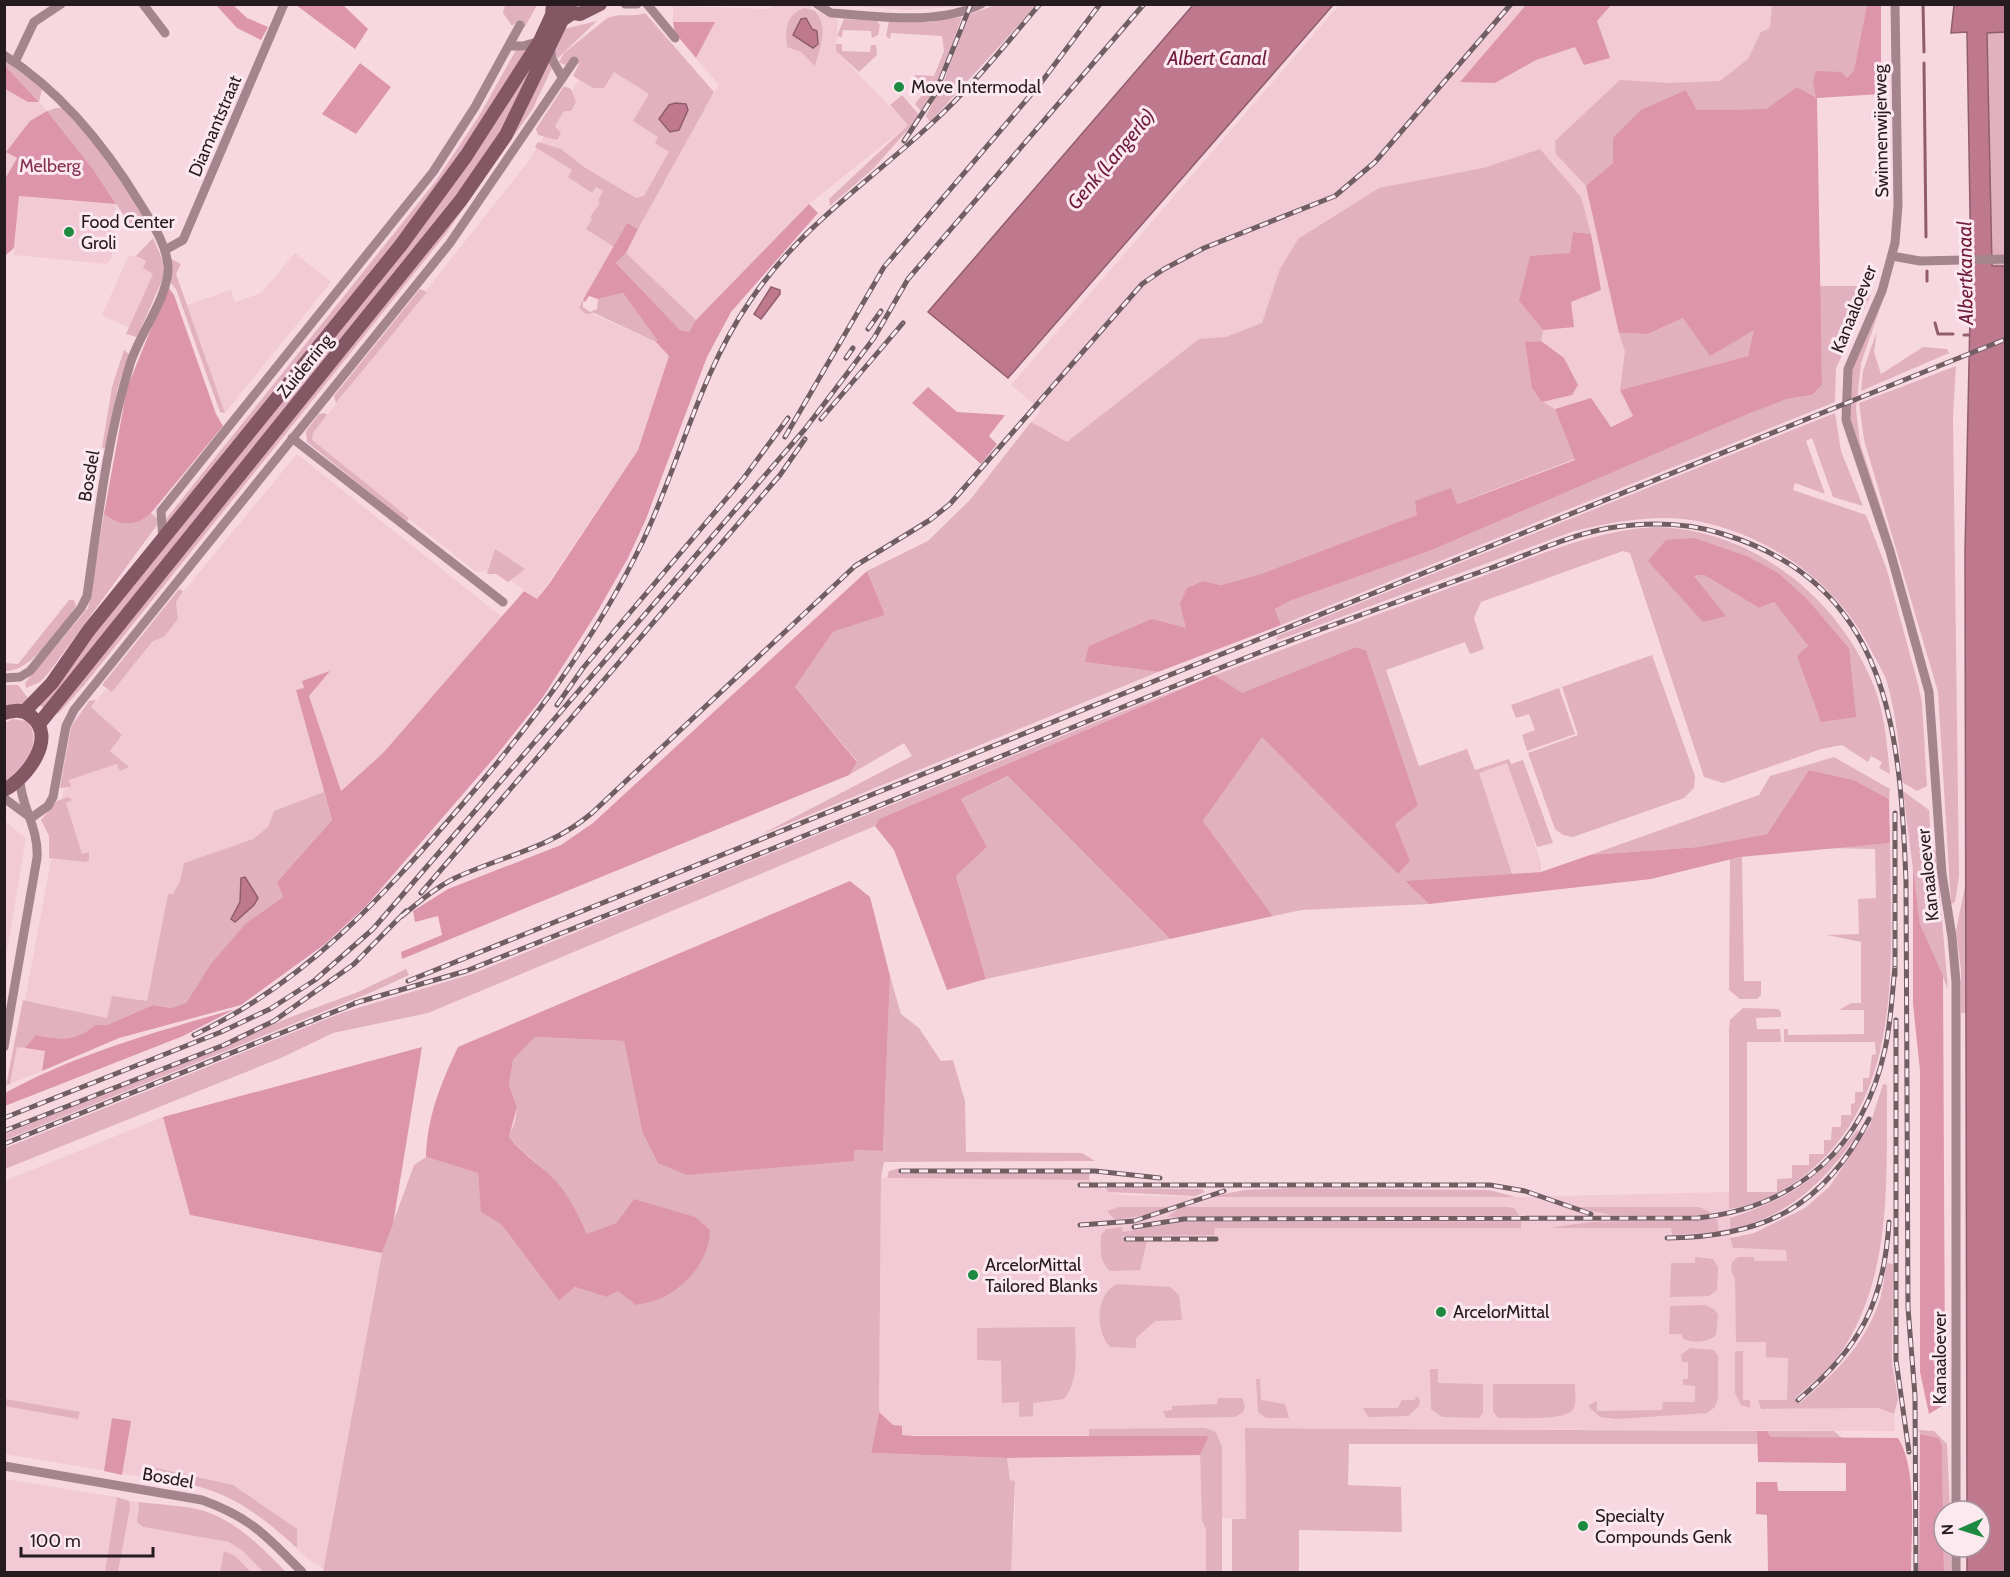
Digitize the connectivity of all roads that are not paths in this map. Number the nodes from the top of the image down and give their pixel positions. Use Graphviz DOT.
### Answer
graph roads {
  1 [pos="61,4"];
  2 [pos="143,4"];
  3 [pos="284,4"];
  4 [pos="553,4"];
  5 [pos="600,4"];
  6 [pos="625,4"];
  7 [pos="637,4"];
  8 [pos="647,4"];
  9 [pos="817,4"];
  10 [pos="981,4"];
  11 [pos="1895,4"];
  12 [pos="571,14"];
  13 [pos="520,25"];
  14 [pos="165,33"];
  15 [pos="675,38"];
  16 [pos="544,42"];
  17 [pos="509,46"];
  18 [pos="4,55"];
  19 [pos="574,61"];
  20 [pos="15,62"];
  21 [pos="562,77"];
  22 [pos="165,250"];
  23 [pos="1892,256"];
  24 [pos="2006,260"];
  25 [pos="292,438"];
  26 [pos="163,541"];
  27 [pos="503,602"];
  28 [pos="4,678"];
  29 [pos="24,712"];
  30 [pos="4,714"];
  31 [pos="39,724"];
  32 [pos="20,779"];
  33 [pos="4,790"];
  34 [pos="4,798"];
  35 [pos="31,818"];
  36 [pos="4,1047"];
  37 [pos="4,1466"];
  38 [pos="1956,1499"];
  39 [pos="302,1572"];
  1 -- 20 [label="street"];
  2 -- 14 [label="street"];
  3 -- 22 [label="street, Diamantstraat"];
  4 -- 12 [label="main road"];
  4 -- 16 [label="main road, Zuiderring"];
  5 -- 12 [label="main road"];
  6 -- 7 [label="street"];
  8 -- 15 [label="street"];
  9 -- 10 [label="street"];
  11 -- 23 [label="street, Swinnenwijerweg"];
  12 -- 16 [label="main road, Zuiderring"];
  13 -- 17 [label="street, Zuiderring"];
  16 -- 17 [label="street"];
  16 -- 21 [label="street"];
  16 -- 26 [label="main road, Zuiderring"];
  16 -- 31 [label="main road, Zuiderring"];
  17 -- 26 [label="street, Zuiderring"];
  18 -- 20 [label="street"];
  19 -- 21 [label="street, Zuiderring"];
  20 -- 22 [label="street"];
  21 -- 25 [label="street, Zuiderring"];
  22 -- 28 [label="street, Bosdel"];
  23 -- 24 [label="street"];
  23 -- 38 [label="street, Kanaaloever"];
  25 -- 27 [label="street"];
  25 -- 35 [label="street, Zuiderring"];
  26 -- 29 [label="main road, Zuiderring"];
  29 -- 30 [label="main road"];
  29 -- 31 [label="main road"];
  31 -- 32 [label="main road"];
  32 -- 33 [label="main road"];
  32 -- 35 [label="street"];
  34 -- 35 [label="street"];
  35 -- 36 [label="street"];
  37 -- 39 [label="street, Bosdel"];
}
